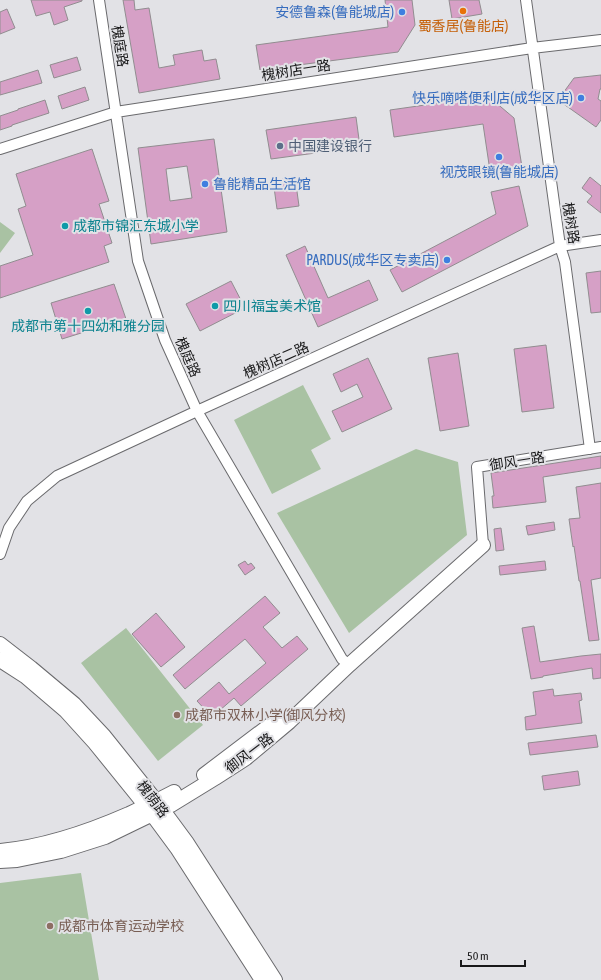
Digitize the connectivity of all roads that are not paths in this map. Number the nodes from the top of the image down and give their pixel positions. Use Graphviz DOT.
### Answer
graph roads {
  1 [pos="99,0"];
  2 [pos="526,0"];
  3 [pos="601,40"];
  4 [pos="532,48"];
  5 [pos="116,112"];
  6 [pos="0,149"];
  7 [pos="601,240"];
  8 [pos="560,246"];
  9 [pos="197,411"];
  10 [pos="601,447"];
  11 [pos="590,450"];
  12 [pos="482,540"];
  13 [pos="0,554"];
  14 [pos="0,644"];
  15 [pos="0,660"];
  16 [pos="346,662"];
  17 [pos="154,808"];
  18 [pos="0,851"];
  19 [pos="0,861"];
  20 [pos="262,980"];
  21 [pos="275,980"];
  1 -- 5 [label="street, 槐庭路"];
  2 -- 4 [label="street, 槐树路"];
  3 -- 4 [label="street, 槐树店一路"];
  4 -- 5 [label="street, 槐树店一路"];
  4 -- 8 [label="street, 槐树路"];
  5 -- 6 [label="street, 槐树店一路"];
  5 -- 9 [label="street, 槐庭路"];
  7 -- 8 [label="street, 槐树店二路"];
  8 -- 9 [label="street, 槐树店二路"];
  8 -- 11 [label="street, 槐树路"];
  9 -- 13 [label="street, 槐树店二路"];
  9 -- 16 [label="street, 槐庭路"];
  10 -- 11 [label="street, 御风一路"];
  11 -- 12 [label="street, 御风一路"];
  12 -- 16 [label="main road, 御风一路"];
  14 -- 17 [label="main road, 槐荫路"];
  15 -- 17 [label="main road, 槐荫路"];
  16 -- 17 [label="main road, 御风一路"];
  17 -- 18 [label="main road, 御风一路"];
  17 -- 19 [label="main road, 御风一路"];
  17 -- 20 [label="main road, 槐荫路"];
  17 -- 21 [label="main road, 槐荫路"];
}
